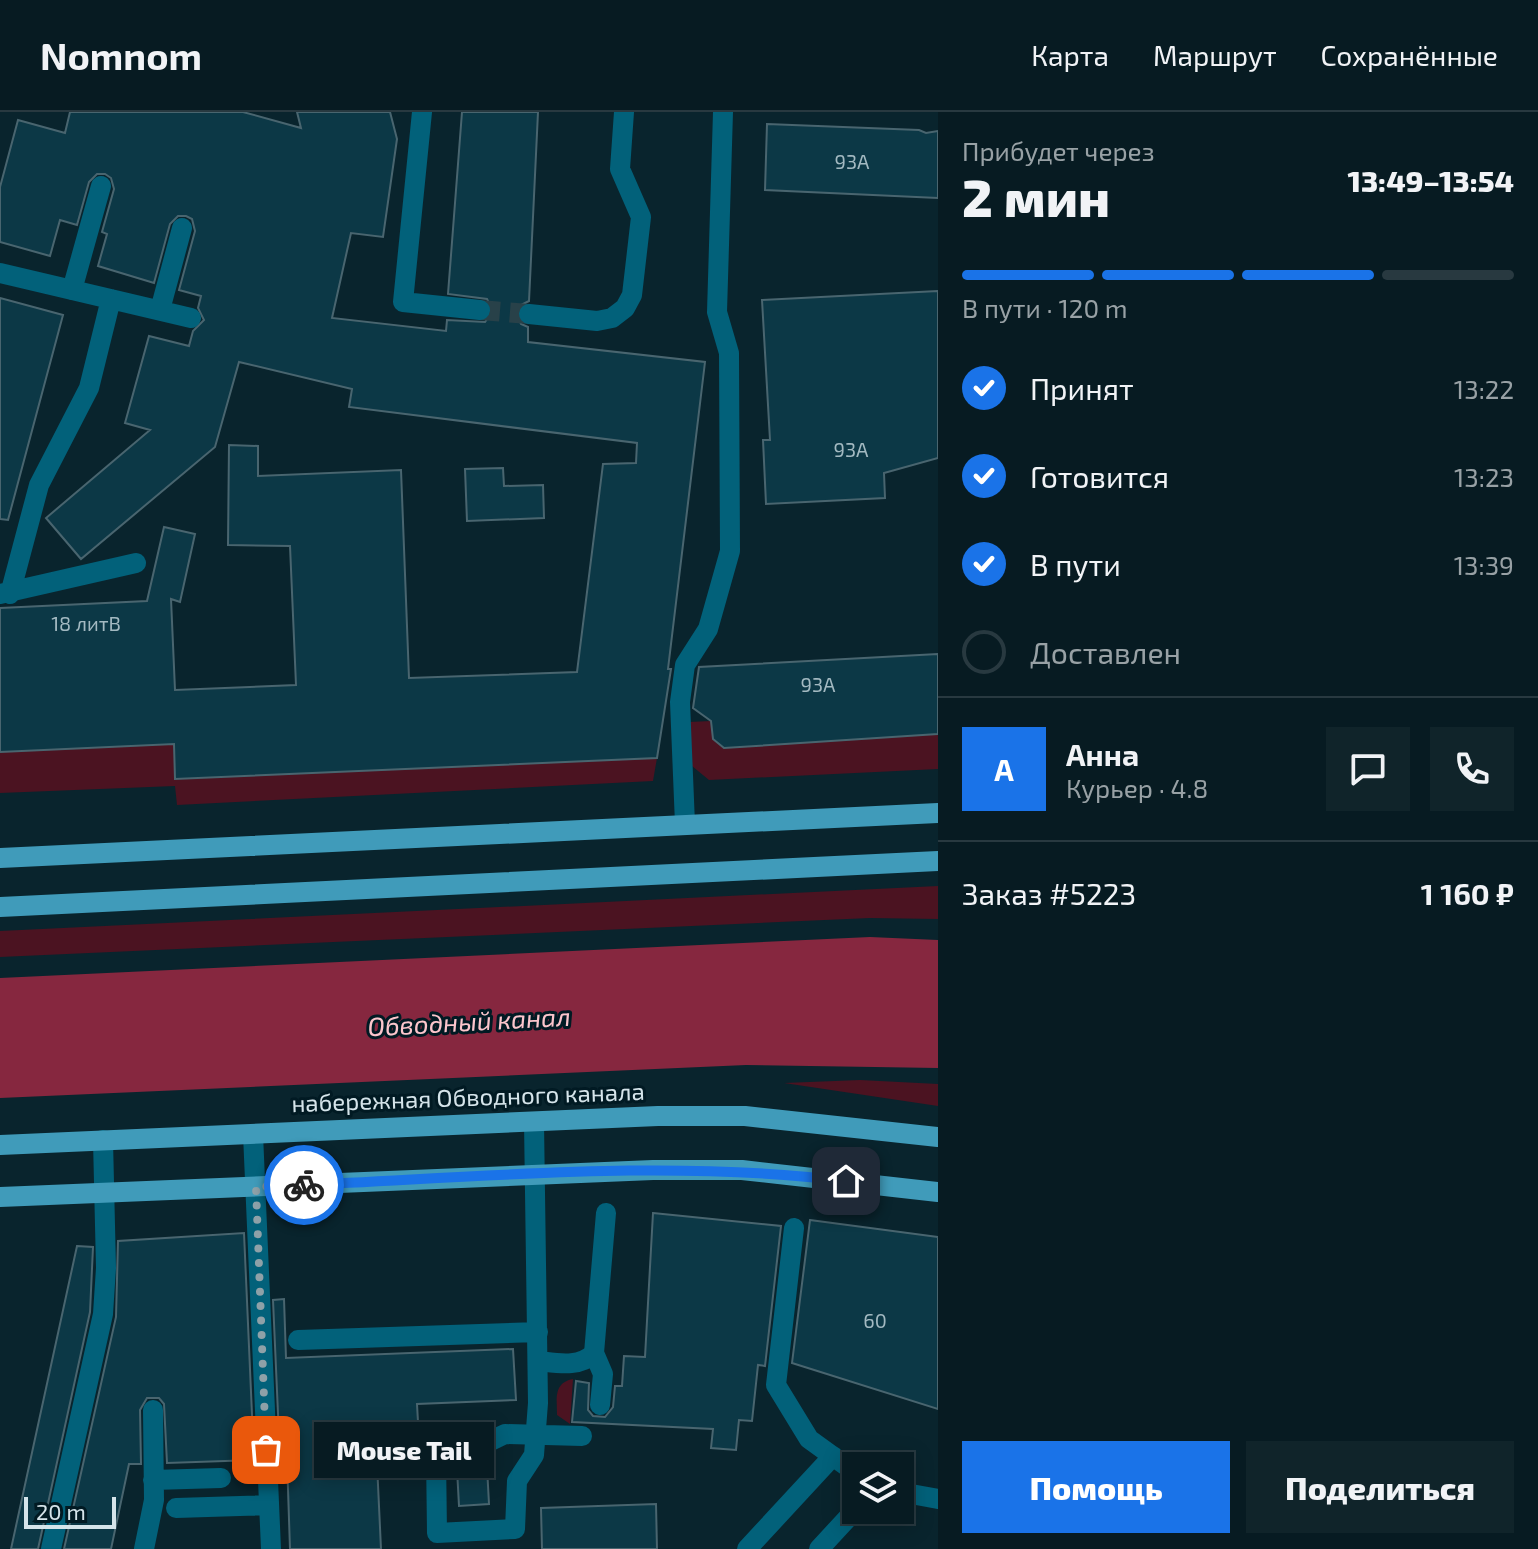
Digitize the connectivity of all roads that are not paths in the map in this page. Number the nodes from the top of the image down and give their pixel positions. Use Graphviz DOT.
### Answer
graph roads {
  1 [pos="422,112"];
  2 [pos="624,112"];
  3 [pos="723,112"];
  4 [pos="101,186"];
  5 [pos="182,228"];
  6 [pos="0,273"];
  7 [pos="72,290"];
  8 [pos="111,299"];
  9 [pos="160,310"];
  10 [pos="480,310"];
  11 [pos="529,314"];
  12 [pos="191,318"];
  13 [pos="136,563"];
  14 [pos="5,594"];
  15 [pos="938,813"];
  16 [pos="685,824"];
  17 [pos="0,858"];
  18 [pos="938,861"];
  19 [pos="0,907"];
  20 [pos="534,1122"];
  21 [pos="253,1134"];
  22 [pos="938,1137"];
  23 [pos="103,1140"];
  24 [pos="0,1145"];
  25 [pos="536,1175"];
  26 [pos="256,1187"];
  27 [pos="938,1192"];
  28 [pos="105,1193"];
  29 [pos="0,1197"];
  30 [pos="606,1213"];
  31 [pos="794,1228"];
  32 [pos="538,1332"];
  33 [pos="298,1340"];
  34 [pos="594,1353"];
  35 [pos="538,1361"];
  36 [pos="600,1405"];
  37 [pos="153,1410"];
  38 [pos="536,1435"];
  39 [pos="582,1436"];
  40 [pos="833,1456"];
  41 [pos="842,1463"];
  42 [pos="221,1478"];
  43 [pos="153,1480"];
  44 [pos="914,1495"];
  45 [pos="938,1499"];
  46 [pos="268,1505"];
  47 [pos="176,1508"];
  48 [pos="842,1524"];
  49 [pos="51,1549"];
  50 [pos="144,1549"];
  51 [pos="271,1549"];
  52 [pos="747,1549"];
  53 [pos="819,1549"];
  1 -- 10 [label="lane"];
  2 -- 11 [label="lane"];
  3 -- 16 [label="lane"];
  4 -- 7 [label="lane"];
  5 -- 9 [label="lane"];
  6 -- 7 [label="lane"];
  7 -- 8 [label="lane"];
  8 -- 9 [label="lane"];
  8 -- 14 [label="lane"];
  9 -- 12 [label="lane"];
  13 -- 14 [label="lane"];
  15 -- 16 [label="main road"];
  16 -- 17 [label="main road"];
  18 -- 19 [label="main road"];
  20 -- 21 [label="main road, набережная Обводного канала"];
  20 -- 22 [label="main road, набережная Обводного канала"];
  20 -- 25 [label="lane"];
  21 -- 23 [label="main road, набережная Обводного канала"];
  21 -- 26 [label="lane"];
  23 -- 24 [label="main road, набережная Обводного канала"];
  23 -- 28 [label="lane"];
  25 -- 26 [label="main road"];
  25 -- 27 [label="main road"];
  25 -- 32 [label="lane"];
  26 -- 28 [label="main road"];
  26 -- 46 [label="lane"];
  28 -- 29 [label="main road"];
  28 -- 49 [label="lane"];
  30 -- 34 [label="lane"];
  31 -- 40 [label="lane"];
  32 -- 33 [label="lane"];
  32 -- 35 [label="lane"];
  34 -- 35 [label="lane"];
  34 -- 36 [label="lane"];
  35 -- 38 [label="lane"];
  37 -- 43 [label="lane"];
  38 -- 38 [label="lane"];
  38 -- 39 [label="lane"];
  40 -- 41 [label="lane"];
  40 -- 52 [label="lane"];
  42 -- 43 [label="lane"];
  43 -- 50 [label="lane"];
  44 -- 45 [label="lane"];
  46 -- 47 [label="lane"];
  46 -- 51 [label="lane"];
  48 -- 53 [label="lane"];
}
